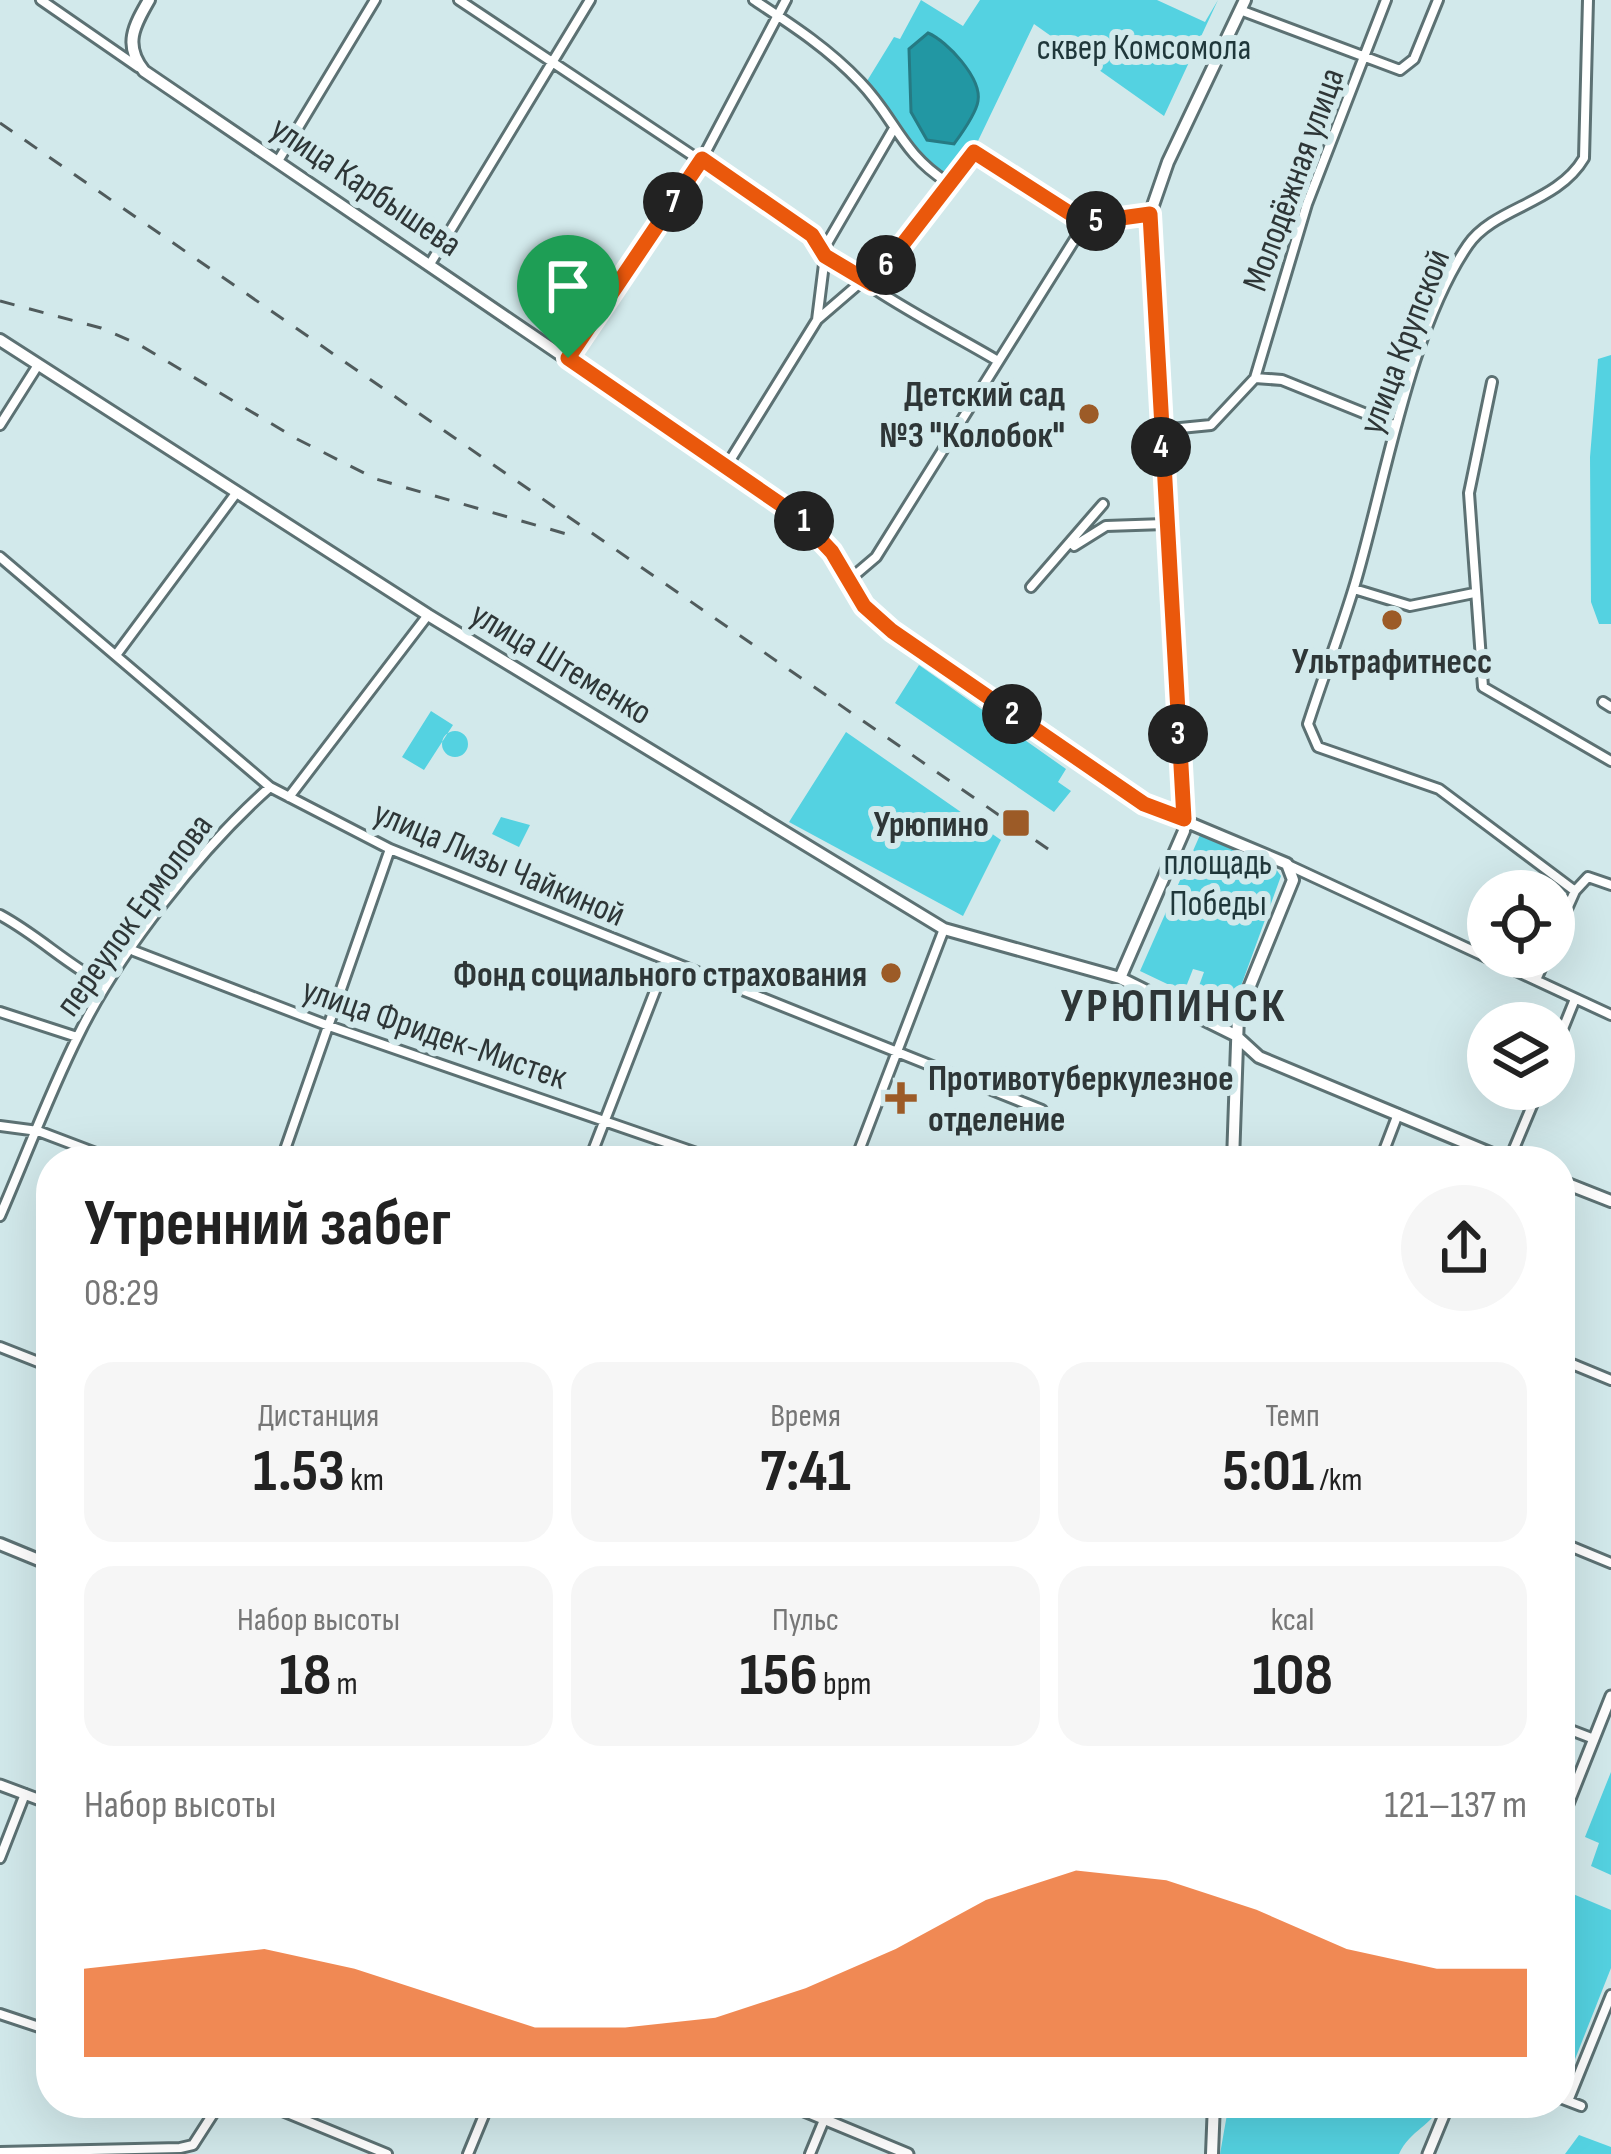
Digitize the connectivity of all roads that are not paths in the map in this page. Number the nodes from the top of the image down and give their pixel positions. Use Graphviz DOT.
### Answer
graph roads {
  1 [pos="40,0"];
  2 [pos="149,0"];
  3 [pos="375,0"];
  4 [pos="459,0"];
  5 [pos="590,0"];
  6 [pos="754,0"];
  7 [pos="786,0"];
  8 [pos="1386,0"];
  9 [pos="1438,0"];
  10 [pos="1588,0"];
  11 [pos="1242,5"];
  12 [pos="776,15"];
  13 [pos="1365,58"];
  14 [pos="550,66"];
  15 [pos="144,71"];
  16 [pos="892,130"];
  17 [pos="702,159"];
  18 [pos="278,161"];
  19 [pos="947,182"];
  20 [pos="1150,214"];
  21 [pos="1085,223"];
  22 [pos="824,254"];
  23 [pos="430,264"];
  24 [pos="867,283"];
  25 [pos="817,320"];
  26 [pos="0,340"];
  27 [pos="568,358"];
  28 [pos="998,362"];
  29 [pos="38,365"];
  30 [pos="1256,378"];
  31 [pos="1492,382"];
  32 [pos="0,425"];
  33 [pos="1396,426"];
  34 [pos="1160,430"];
  35 [pos="726,467"];
  36 [pos="237,493"];
  37 [pos="1102,504"];
  38 [pos="1165,524"];
  39 [pos="1067,550"];
  40 [pos="0,557"];
  41 [pos="849,580"];
  42 [pos="1031,587"];
  43 [pos="1354,589"];
  44 [pos="1475,593"];
  45 [pos="428,615"];
  46 [pos="116,655"];
  47 [pos="1611,761"];
  48 [pos="270,787"];
  49 [pos="289,797"];
  50 [pos="1184,819"];
  51 [pos="390,849"];
  52 [pos="1287,864"];
  53 [pos="1547,870"];
  54 [pos="1611,885"];
  55 [pos="1575,891"];
  56 [pos="0,915"];
  57 [pos="944,929"];
  58 [pos="134,951"];
  59 [pos="668,960"];
  60 [pos="1120,978"];
  61 [pos="1536,980"];
  62 [pos="106,986"];
  63 [pos="1575,999"];
  64 [pos="1574,1002"];
  65 [pos="0,1012"];
  66 [pos="1611,1015"];
  67 [pos="328,1026"];
  68 [pos="1235,1035"];
  69 [pos="77,1037"];
  70 [pos="897,1050"];
  71 [pos="1042,1110"];
  72 [pos="1530,1110"];
  73 [pos="1398,1114"];
  74 [pos="605,1120"];
  75 [pos="0,1126"];
  76 [pos="38,1131"];
  77 [pos="77,1146"];
  78 [pos="286,1146"];
  79 [pos="595,1146"];
  80 [pos="678,1146"];
  81 [pos="861,1146"];
  82 [pos="1234,1146"];
  83 [pos="1386,1146"];
  84 [pos="1476,1146"];
  85 [pos="1516,1146"];
  86 [pos="1575,1187"];
  87 [pos="1611,1201"];
  88 [pos="0,1216"];
  89 [pos="0,1347"];
  90 [pos="36,1361"];
  91 [pos="1575,1365"];
  92 [pos="1611,1380"];
  93 [pos="0,1544"];
  94 [pos="1575,1548"];
  95 [pos="36,1559"];
  96 [pos="1611,1564"];
  97 [pos="1611,1696"];
  98 [pos="1575,1732"];
  99 [pos="1594,1739"];
  100 [pos="0,1785"];
  101 [pos="1575,1787"];
  102 [pos="26,1795"];
  103 [pos="36,1799"];
  104 [pos="0,1858"];
  105 [pos="1611,1995"];
  106 [pos="0,2014"];
  107 [pos="36,2026"];
  108 [pos="1575,2075"];
  109 [pos="1575,2103"];
  110 [pos="1582,2106"];
  111 [pos="212,2118"];
  112 [pos="299,2118"];
  113 [pos="483,2118"];
  114 [pos="1213,2118"];
  115 [pos="1443,2118"];
  116 [pos="824,2119"];
  117 [pos="0,2152"];
  118 [pos="387,2154"];
  119 [pos="468,2154"];
  120 [pos="810,2154"];
  121 [pos="908,2154"];
  122 [pos="1212,2154"];
  123 [pos="1427,2154"];
  1 -- 15 [label="street"];
  2 -- 15 [label="main road"];
  3 -- 18 [label="street"];
  4 -- 14 [label="street"];
  5 -- 14 [label="street"];
  6 -- 12 [label="street"];
  7 -- 12 [label="street"];
  8 -- 13 [label="street, Молодёжная улица"];
  9 -- 13 [label="street"];
  10 -- 33 [label="street, улица Крупской"];
  11 -- 13 [label="street"];
  11 -- 20 [label="main road"];
  12 -- 16 [label="street"];
  12 -- 17 [label="street"];
  13 -- 30 [label="street, Молодёжная улица"];
  14 -- 17 [label="street"];
  14 -- 23 [label="street"];
  15 -- 18 [label="main road, улица Карбышева"];
  16 -- 19 [label="street"];
  16 -- 22 [label="street"];
  17 -- 22 [label="street"];
  17 -- 27 [label="street"];
  18 -- 23 [label="main road, улица Карбышева"];
  19 -- 21 [label="street"];
  19 -- 24 [label="street"];
  20 -- 21 [label="street"];
  20 -- 34 [label="main road"];
  21 -- 28 [label="street"];
  22 -- 24 [label="street"];
  22 -- 25 [label="street"];
  23 -- 27 [label="main road, улица Карбышева"];
  24 -- 25 [label="street"];
  24 -- 28 [label="street"];
  25 -- 35 [label="street"];
  26 -- 29 [label="main road, улица Штеменко"];
  27 -- 35 [label="main road, улица Карбышева"];
  28 -- 41 [label="street"];
  29 -- 32 [label="street"];
  29 -- 36 [label="main road, улица Штеменко"];
  30 -- 33 [label="street"];
  30 -- 34 [label="street"];
  31 -- 44 [label="street"];
  33 -- 43 [label="street, улица Крупской"];
  34 -- 38 [label="main road"];
  35 -- 41 [label="main road, улица Карбышева"];
  36 -- 45 [label="main road, улица Штеменко"];
  36 -- 46 [label="street"];
  37 -- 39 [label="street"];
  38 -- 39 [label="street"];
  38 -- 50 [label="main road"];
  39 -- 42 [label="street"];
  40 -- 46 [label="street, улица Лизы Чайкиной"];
  41 -- 50 [label="main road, улица Карбышева"];
  43 -- 44 [label="street"];
  43 -- 53 [label="street, улица Крупской"];
  44 -- 47 [label="street"];
  45 -- 49 [label="street"];
  45 -- 57 [label="main road, улица Штеменко"];
  46 -- 48 [label="street, улица Лизы Чайкиной"];
  48 -- 49 [label="street, улица Лизы Чайкиной"];
  48 -- 58 [label="street, переулок Ермолова"];
  49 -- 51 [label="street, улица Лизы Чайкиной"];
  50 -- 52 [label="main road"];
  50 -- 60 [label="main road"];
  51 -- 59 [label="street, улица Лизы Чайкиной"];
  51 -- 67 [label="street"];
  52 -- 61 [label="street"];
  52 -- 68 [label="main road"];
  54 -- 55 [label="street"];
  56 -- 62 [label="street"];
  57 -- 60 [label="main road, улица Штеменко"];
  57 -- 70 [label="street"];
  58 -- 62 [label="street, переулок Ермолова"];
  58 -- 67 [label="street, улица Фридек-Мистек"];
  59 -- 70 [label="street, улица Лизы Чайкиной"];
  59 -- 74 [label="street"];
  60 -- 68 [label="main road"];
  61 -- 63 [label="street"];
  62 -- 69 [label="street, переулок Ермолова"];
  63 -- 64 [label="street"];
  63 -- 66 [label="street"];
  65 -- 69 [label="street"];
  67 -- 74 [label="street, улица Фридек-Мистек"];
  67 -- 78 [label="street"];
  68 -- 73 [label="main road"];
  68 -- 82 [label="main road"];
  69 -- 76 [label="street, переулок Ермолова"];
  70 -- 71 [label="street, улица Лизы Чайкиной"];
  70 -- 81 [label="street"];
  72 -- 85 [label="street"];
  73 -- 83 [label="street"];
  73 -- 84 [label="main road"];
  74 -- 79 [label="street"];
  74 -- 80 [label="street, улица Фридек-Мистек"];
  75 -- 76 [label="street"];
  76 -- 77 [label="street"];
  76 -- 88 [label="street, переулок Ермолова"];
  86 -- 87 [label="main road"];
  89 -- 90 [label="street"];
  91 -- 92 [label="street"];
  93 -- 95 [label="main road"];
  94 -- 96 [label="street"];
  97 -- 99 [label="street"];
  98 -- 99 [label="street"];
  99 -- 101 [label="street"];
  100 -- 102 [label="street"];
  102 -- 103 [label="street"];
  102 -- 104 [label="street"];
  105 -- 108 [label="street"];
  106 -- 107 [label="street"];
  109 -- 110 [label="street"];
  111 -- 117 [label="street"];
  112 -- 118 [label="street"];
  113 -- 119 [label="street"];
  114 -- 122 [label="main road"];
  115 -- 123 [label="street"];
  116 -- 120 [label="street"];
  116 -- 121 [label="street"];
}
